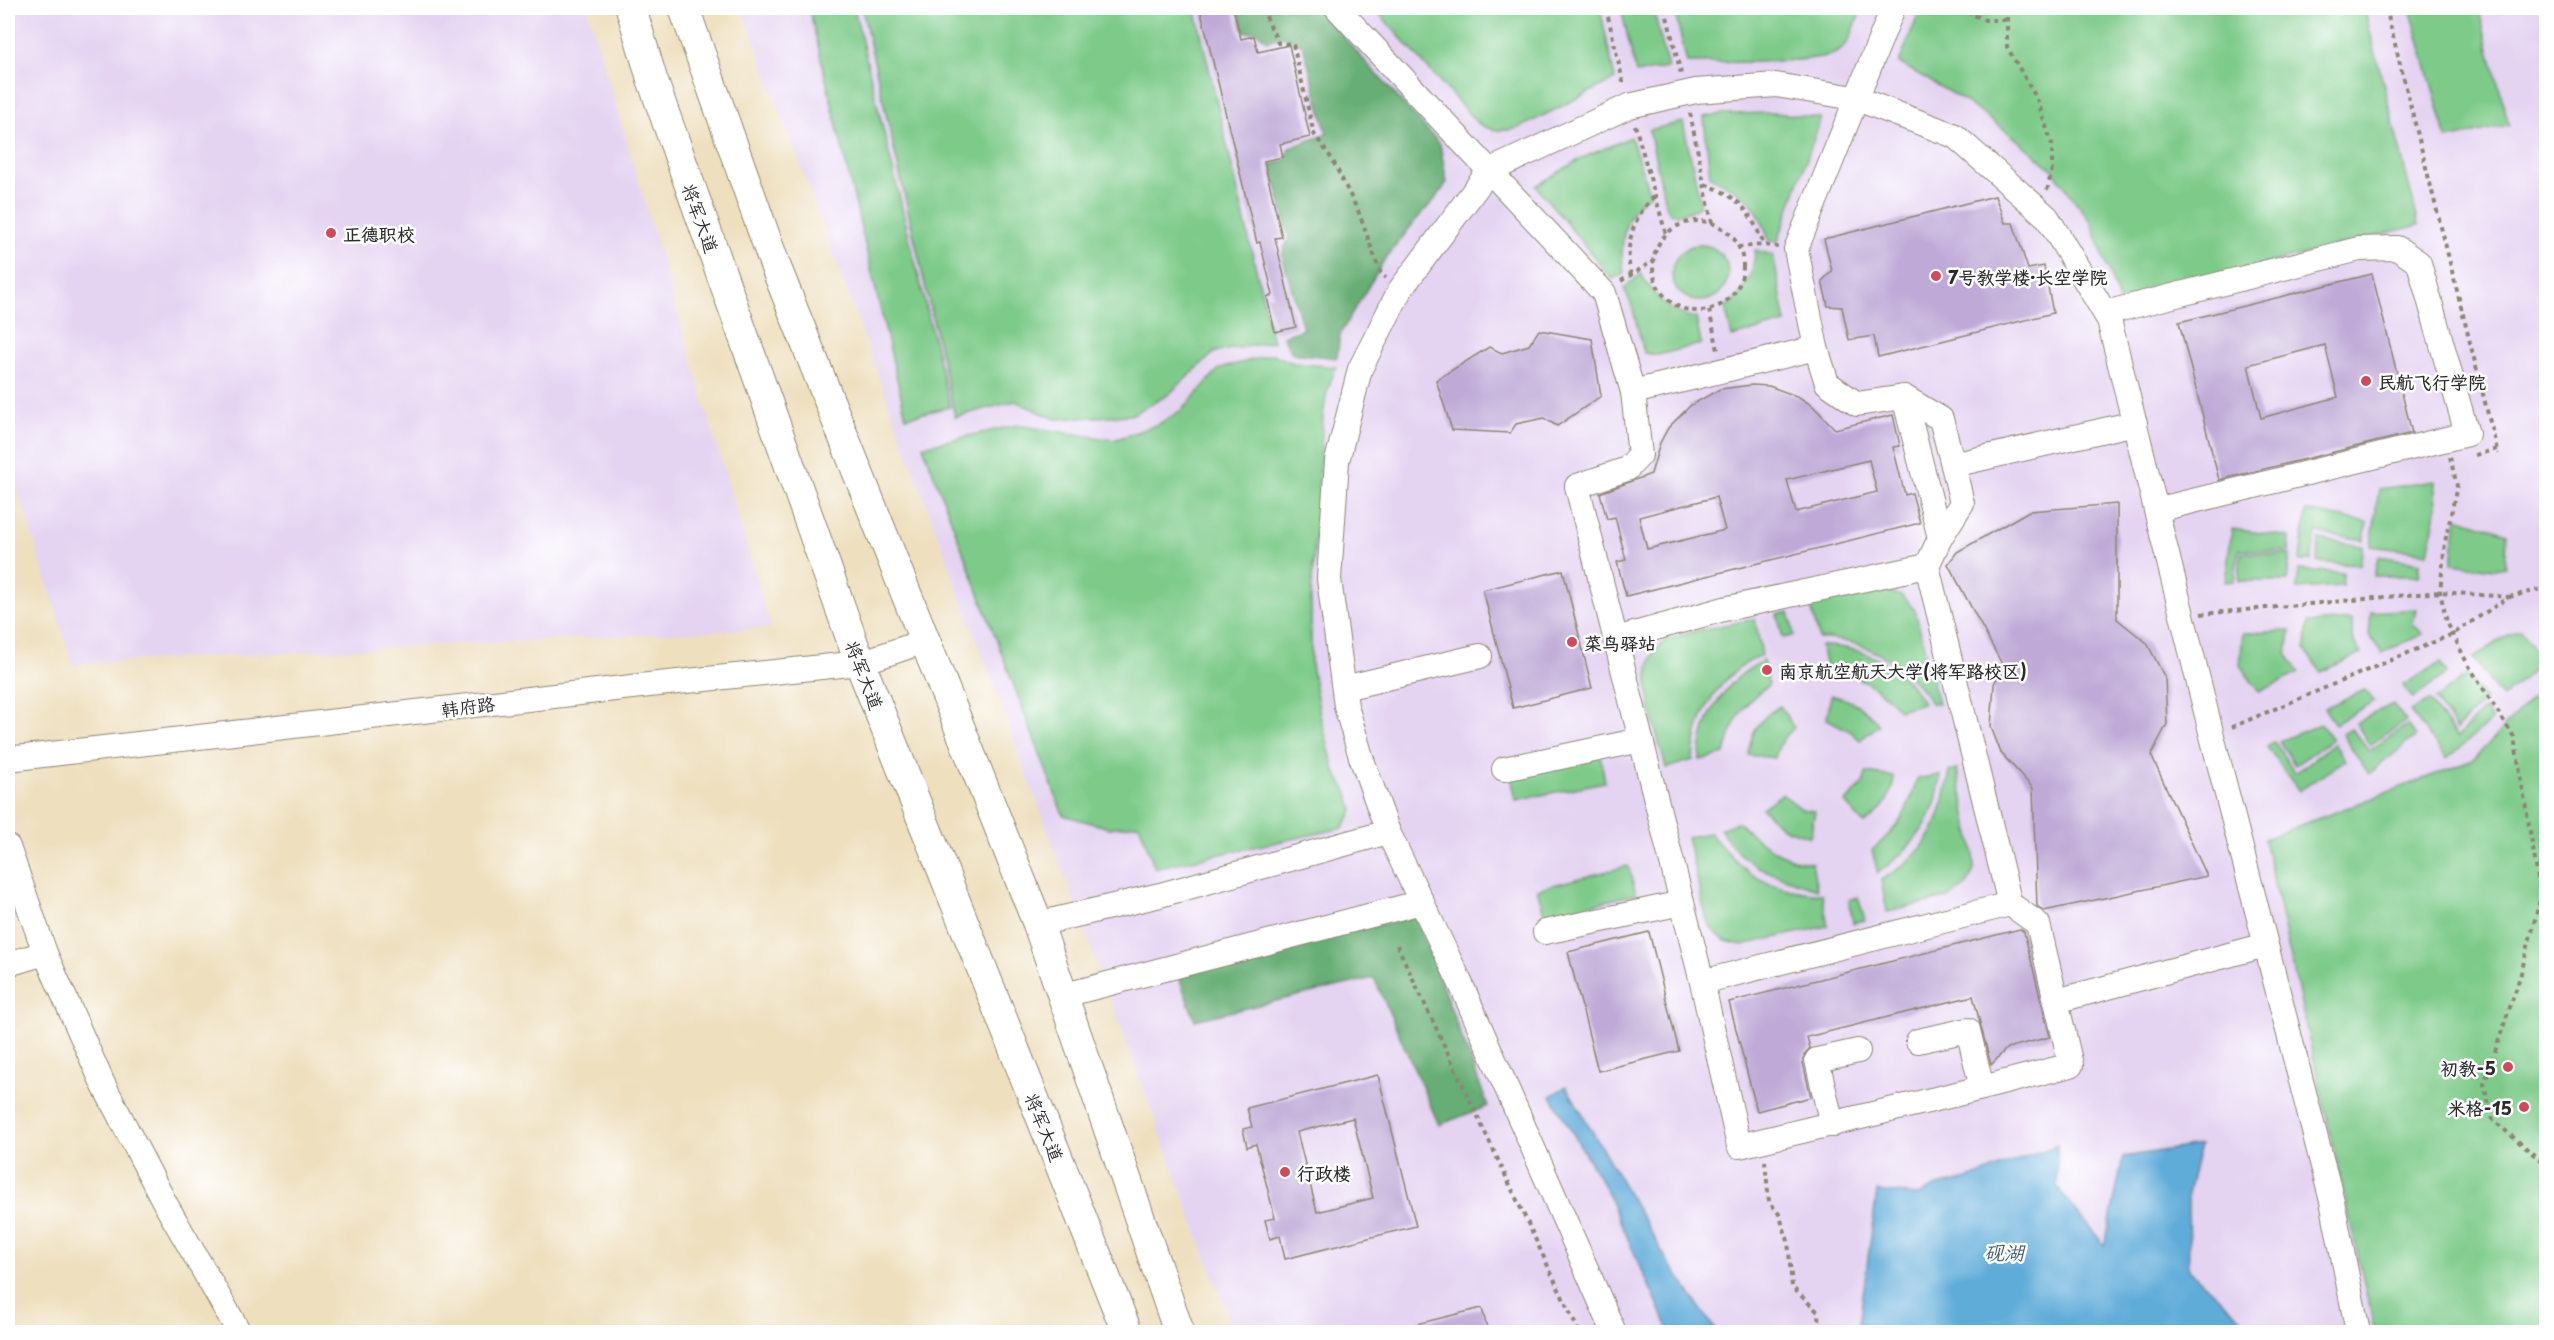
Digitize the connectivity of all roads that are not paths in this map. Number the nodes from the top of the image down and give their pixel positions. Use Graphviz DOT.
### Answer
graph roads {
  1 [pos="631,8"];
  2 [pos="684,8"];
  3 [pos="1337,8"];
  4 [pos="1893,8"];
  5 [pos="1855,98"];
  6 [pos="1489,171"];
  7 [pos="2105,313"];
  8 [pos="1816,348"];
  9 [pos="1633,392"];
  10 [pos="1904,397"];
  11 [pos="2134,423"];
  12 [pos="1953,465"];
  13 [pos="2156,510"];
  14 [pos="1940,538"];
  15 [pos="1928,566"];
  16 [pos="1616,639"];
  17 [pos="925,640"];
  18 [pos="1480,656"];
  19 [pos="860,663"];
  20 [pos="1344,688"];
  21 [pos="1641,740"];
  22 [pos="8,759"];
  23 [pos="1504,769"];
  24 [pos="1388,832"];
  25 [pos="8,847"];
  26 [pos="1422,902"];
  27 [pos="1682,903"];
  28 [pos="2010,904"];
  29 [pos="1038,924"];
  30 [pos="1545,932"];
  31 [pos="2266,945"];
  32 [pos="45,952"];
  33 [pos="8,964"];
  34 [pos="1702,982"];
  35 [pos="1061,996"];
  36 [pos="2056,1001"];
  37 [pos="1918,1041"];
  38 [pos="1858,1051"];
  39 [pos="1982,1088"];
  40 [pos="1832,1125"];
  41 [pos="239,1332"];
  42 [pos="1127,1332"];
  43 [pos="1179,1332"];
  44 [pos="1614,1332"];
  45 [pos="2358,1332"];
  1 -- 19 [label="main road, 将军大道"];
  2 -- 17 [label="main road"];
  3 -- 6 [label="street"];
  4 -- 5 [label="street"];
  5 -- 6 [label="street"];
  5 -- 7 [label="street"];
  5 -- 8 [label="street"];
  6 -- 9 [label="street"];
  6 -- 20 [label="street"];
  7 -- 11 [label="street"];
  7 -- 13 [label="street"];
  8 -- 9 [label="street"];
  8 -- 10 [label="street"];
  9 -- 16 [label="street"];
  10 -- 12 [label="street"];
  10 -- 14 [label="street"];
  11 -- 12 [label="street"];
  11 -- 13 [label="street"];
  12 -- 14 [label="street"];
  13 -- 31 [label="street"];
  14 -- 15 [label="street"];
  15 -- 16 [label="street"];
  15 -- 28 [label="street"];
  16 -- 21 [label="street"];
  17 -- 19 [label="street, 韩府路"];
  17 -- 29 [label="main road"];
  18 -- 20 [label="street"];
  19 -- 22 [label="street, 韩府路"];
  19 -- 42 [label="main road, 将军大道"];
  20 -- 24 [label="street"];
  21 -- 23 [label="street"];
  21 -- 27 [label="street"];
  24 -- 26 [label="street"];
  24 -- 29 [label="street"];
  25 -- 32 [label="street"];
  26 -- 35 [label="street"];
  26 -- 44 [label="street"];
  27 -- 30 [label="street"];
  27 -- 34 [label="street"];
  28 -- 34 [label="street"];
  28 -- 36 [label="street"];
  29 -- 35 [label="main road"];
  31 -- 36 [label="street"];
  31 -- 45 [label="street"];
  32 -- 33 [label="street"];
  32 -- 41 [label="street"];
  34 -- 40 [label="street"];
  35 -- 43 [label="main road"];
  36 -- 39 [label="street"];
  37 -- 39 [label="street"];
  38 -- 40 [label="street"];
  39 -- 40 [label="street"];
}
